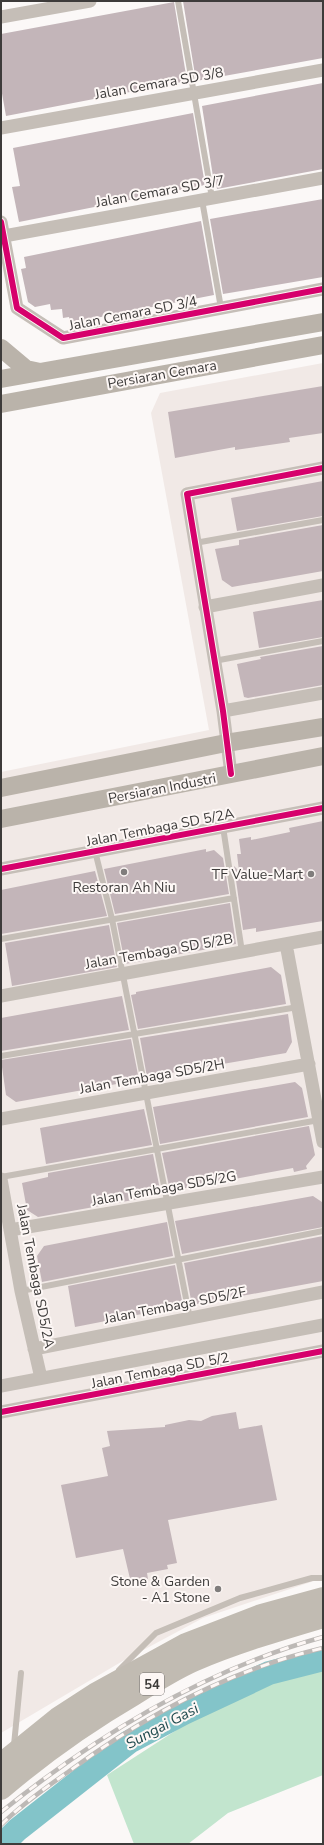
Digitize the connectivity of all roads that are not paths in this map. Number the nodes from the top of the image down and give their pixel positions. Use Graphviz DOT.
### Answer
graph roads {
  1 [pos="90,1"];
  2 [pos="178,1"];
  3 [pos="1,17"];
  4 [pos="323,70"];
  5 [pos="194,93"];
  6 [pos="1,128"];
  7 [pos="323,178"];
  8 [pos="207,199"];
  9 [pos="1,222"];
  10 [pos="4,236"];
  11 [pos="323,289"];
  12 [pos="221,308"];
  13 [pos="323,322"];
  14 [pos="323,345"];
  15 [pos="1,348"];
  16 [pos="41,373"];
  17 [pos="1,379"];
  18 [pos="1,402"];
  19 [pos="323,468"];
  20 [pos="323,520"];
  21 [pos="195,542"];
  22 [pos="323,585"];
  23 [pos="205,607"];
  24 [pos="323,641"];
  25 [pos="214,661"];
  26 [pos="323,693"];
  27 [pos="223,711"];
  28 [pos="323,727"];
  29 [pos="226,744"];
  30 [pos="323,756"];
  31 [pos="231,774"];
  32 [pos="1,788"];
  33 [pos="323,808"];
  34 [pos="1,819"];
  35 [pos="223,827"];
  36 [pos="95,851"];
  37 [pos="1,869"];
  38 [pos="234,898"];
  39 [pos="112,919"];
  40 [pos="323,937"];
  41 [pos="1,939"];
  42 [pos="286,944"];
  43 [pos="242,952"];
  44 [pos="122,974"];
  45 [pos="1,996"];
  46 [pos="298,1008"];
  47 [pos="134,1034"];
  48 [pos="1,1056"];
  49 [pos="308,1064"];
  50 [pos="146,1093"];
  51 [pos="1,1119"];
  52 [pos="319,1120"];
  53 [pos="323,1142"];
  54 [pos="156,1149"];
  55 [pos="323,1177"];
  56 [pos="1,1178"];
  57 [pos="167,1203"];
  58 [pos="10,1230"];
  59 [pos="323,1231"];
  60 [pos="178,1260"];
  61 [pos="21,1291"];
  62 [pos="323,1292"];
  63 [pos="190,1318"];
  64 [pos="323,1325"];
  65 [pos="34,1349"];
  66 [pos="323,1351"];
  67 [pos="41,1378"];
  68 [pos="1,1386"];
  69 [pos="1,1412"];
  70 [pos="323,1578"];
  71 [pos="323,1598"];
  72 [pos="323,1617"];
  73 [pos="21,1674"];
  74 [pos="95,1694"];
  75 [pos="7,1758"];
  76 [pos="1,1789"];
  1 -- 3 [label="street"];
  2 -- 5 [label="lane"];
  4 -- 5 [label="street, Jalan Cemara SD 3/8"];
  5 -- 6 [label="street, Jalan Cemara SD 3/8"];
  5 -- 8 [label="lane"];
  7 -- 8 [label="street, Jalan Cemara SD 3/7"];
  8 -- 10 [label="street, Jalan Cemara SD 3/7"];
  8 -- 12 [label="lane"];
  9 -- 10 [label="street, Jalan Cemara SD 3/4"];
  10 -- 12 [label="street, Jalan Cemara SD 3/4"];
  11 -- 12 [label="street, Jalan Cemara SD 3/4"];
  13 -- 16 [label="main road, Persiaran Cemara"];
  14 -- 18 [label="main road, Persiaran Cemara"];
  15 -- 16 [label="main road"];
  16 -- 17 [label="main road, Persiaran Cemara"];
  19 -- 21 [label="street"];
  20 -- 21 [label="lane"];
  21 -- 23 [label="street"];
  22 -- 23 [label="street"];
  23 -- 25 [label="street"];
  24 -- 25 [label="lane"];
  25 -- 27 [label="street"];
  26 -- 27 [label="street"];
  27 -- 29 [label="street"];
  28 -- 29 [label="main road"];
  29 -- 31 [label="street"];
  29 -- 32 [label="main road"];
  30 -- 31 [label="main road, Persiaran Industri"];
  31 -- 34 [label="main road, Persiaran Industri"];
  33 -- 35 [label="street, Jalan Tembaga SD 5/2A"];
  35 -- 36 [label="street, Jalan Tembaga SD 5/2A"];
  35 -- 38 [label="lane"];
  36 -- 37 [label="street, Jalan Tembaga SD 5/2A"];
  36 -- 39 [label="lane"];
  38 -- 39 [label="lane"];
  38 -- 43 [label="lane"];
  39 -- 41 [label="lane"];
  39 -- 44 [label="lane"];
  40 -- 42 [label="street, Jalan Tembaga SD 5/2B"];
  42 -- 43 [label="street, Jalan Tembaga SD 5/2B"];
  42 -- 46 [label="street"];
  43 -- 44 [label="street, Jalan Tembaga SD 5/2B"];
  44 -- 45 [label="street, Jalan Tembaga SD 5/2B"];
  44 -- 47 [label="lane"];
  46 -- 47 [label="lane"];
  46 -- 49 [label="street"];
  47 -- 48 [label="lane"];
  47 -- 50 [label="lane"];
  49 -- 50 [label="street, Jalan Tembaga SD5/2H"];
  49 -- 52 [label="street"];
  50 -- 51 [label="street, Jalan Tembaga SD5/2H"];
  50 -- 54 [label="lane"];
  52 -- 53 [label="street"];
  52 -- 54 [label="lane"];
  54 -- 56 [label="lane"];
  54 -- 57 [label="lane"];
  55 -- 57 [label="street, Jalan Tembaga SD5/2G"];
  56 -- 58 [label="street, Jalan Tembaga SD5/2A"];
  57 -- 58 [label="street, Jalan Tembaga SD5/2G"];
  57 -- 60 [label="lane"];
  58 -- 61 [label="street, Jalan Tembaga SD5/2A"];
  59 -- 60 [label="lane"];
  60 -- 61 [label="lane"];
  60 -- 63 [label="lane"];
  61 -- 65 [label="street, Jalan Tembaga SD5/2A"];
  62 -- 63 [label="street, Jalan Tembaga SD5/2F"];
  63 -- 65 [label="street, Jalan Tembaga SD5/2F"];
  64 -- 67 [label="street, Jalan Tembaga SD 5/2"];
  65 -- 67 [label="street, Jalan Tembaga SD5/2A"];
  66 -- 69 [label="street, Jalan Tembaga SD 5/2"];
  67 -- 68 [label="street, Jalan Tembaga SD 5/2"];
  70 -- 74 [label="lane"];
  71 -- 74 [label="highway, 54"];
  72 -- 76 [label="highway, 54"];
  73 -- 75 [label="lane"];
  74 -- 75 [label="highway, 54"];
}
